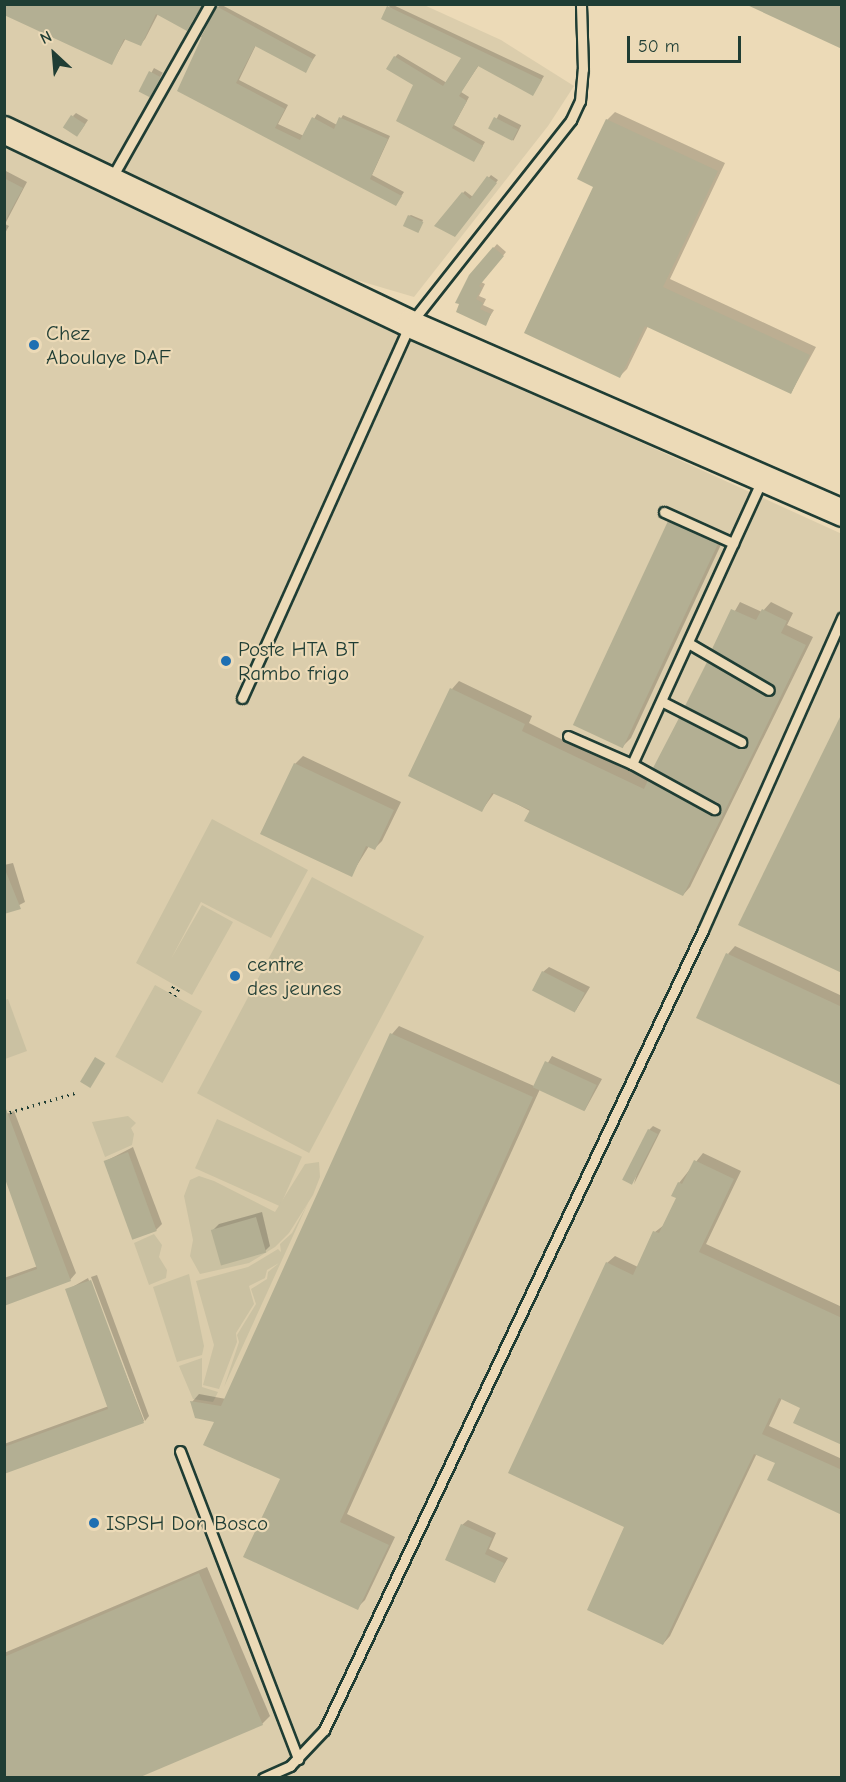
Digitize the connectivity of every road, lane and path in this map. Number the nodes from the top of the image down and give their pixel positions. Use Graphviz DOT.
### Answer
graph roads {
  1 [pos="210,4"];
  2 [pos="581,4"];
  3 [pos="4,130"];
  4 [pos="111,179"];
  5 [pos="410,324"];
  6 [pos="764,476"];
  7 [pos="664,512"];
  8 [pos="842,513"];
  9 [pos="734,543"];
  10 [pos="842,618"];
  11 [pos="690,644"];
  12 [pos="769,690"];
  13 [pos="242,699"];
  14 [pos="663,702"];
  15 [pos="568,736"];
  16 [pos="741,742"];
  17 [pos="632,764"];
  18 [pos="714,808"];
  19 [pos="174,985"];
  20 [pos="179,988"];
  21 [pos="170,993"];
  22 [pos="175,996"];
  23 [pos="75,1093"];
  24 [pos="4,1114"];
  25 [pos="180,1451"];
  26 [pos="298,1759"];
  27 [pos="290,1767"];
  28 [pos="263,1778"];
  29 [pos="295,1778"];
  1 -- 4 [label="lane"];
  2 -- 5 [label="lane"];
  3 -- 4 [label="main road"];
  4 -- 5 [label="main road"];
  5 -- 6 [label="main road"];
  5 -- 13 [label="lane"];
  6 -- 8 [label="main road"];
  6 -- 9 [label="lane"];
  7 -- 9 [label="lane"];
  9 -- 11 [label="lane"];
  10 -- 26 [label="lane"];
  11 -- 12 [label="lane"];
  11 -- 14 [label="lane"];
  14 -- 16 [label="lane"];
  14 -- 17 [label="lane"];
  15 -- 17 [label="lane"];
  17 -- 18 [label="lane"];
  19 -- 21 [label="path"];
  20 -- 22 [label="path"];
  23 -- 24 [label="path"];
  25 -- 26 [label="lane"];
  26 -- 27 [label="lane"];
  27 -- 28 [label="lane"];
  27 -- 29 [label="lane"];
}
